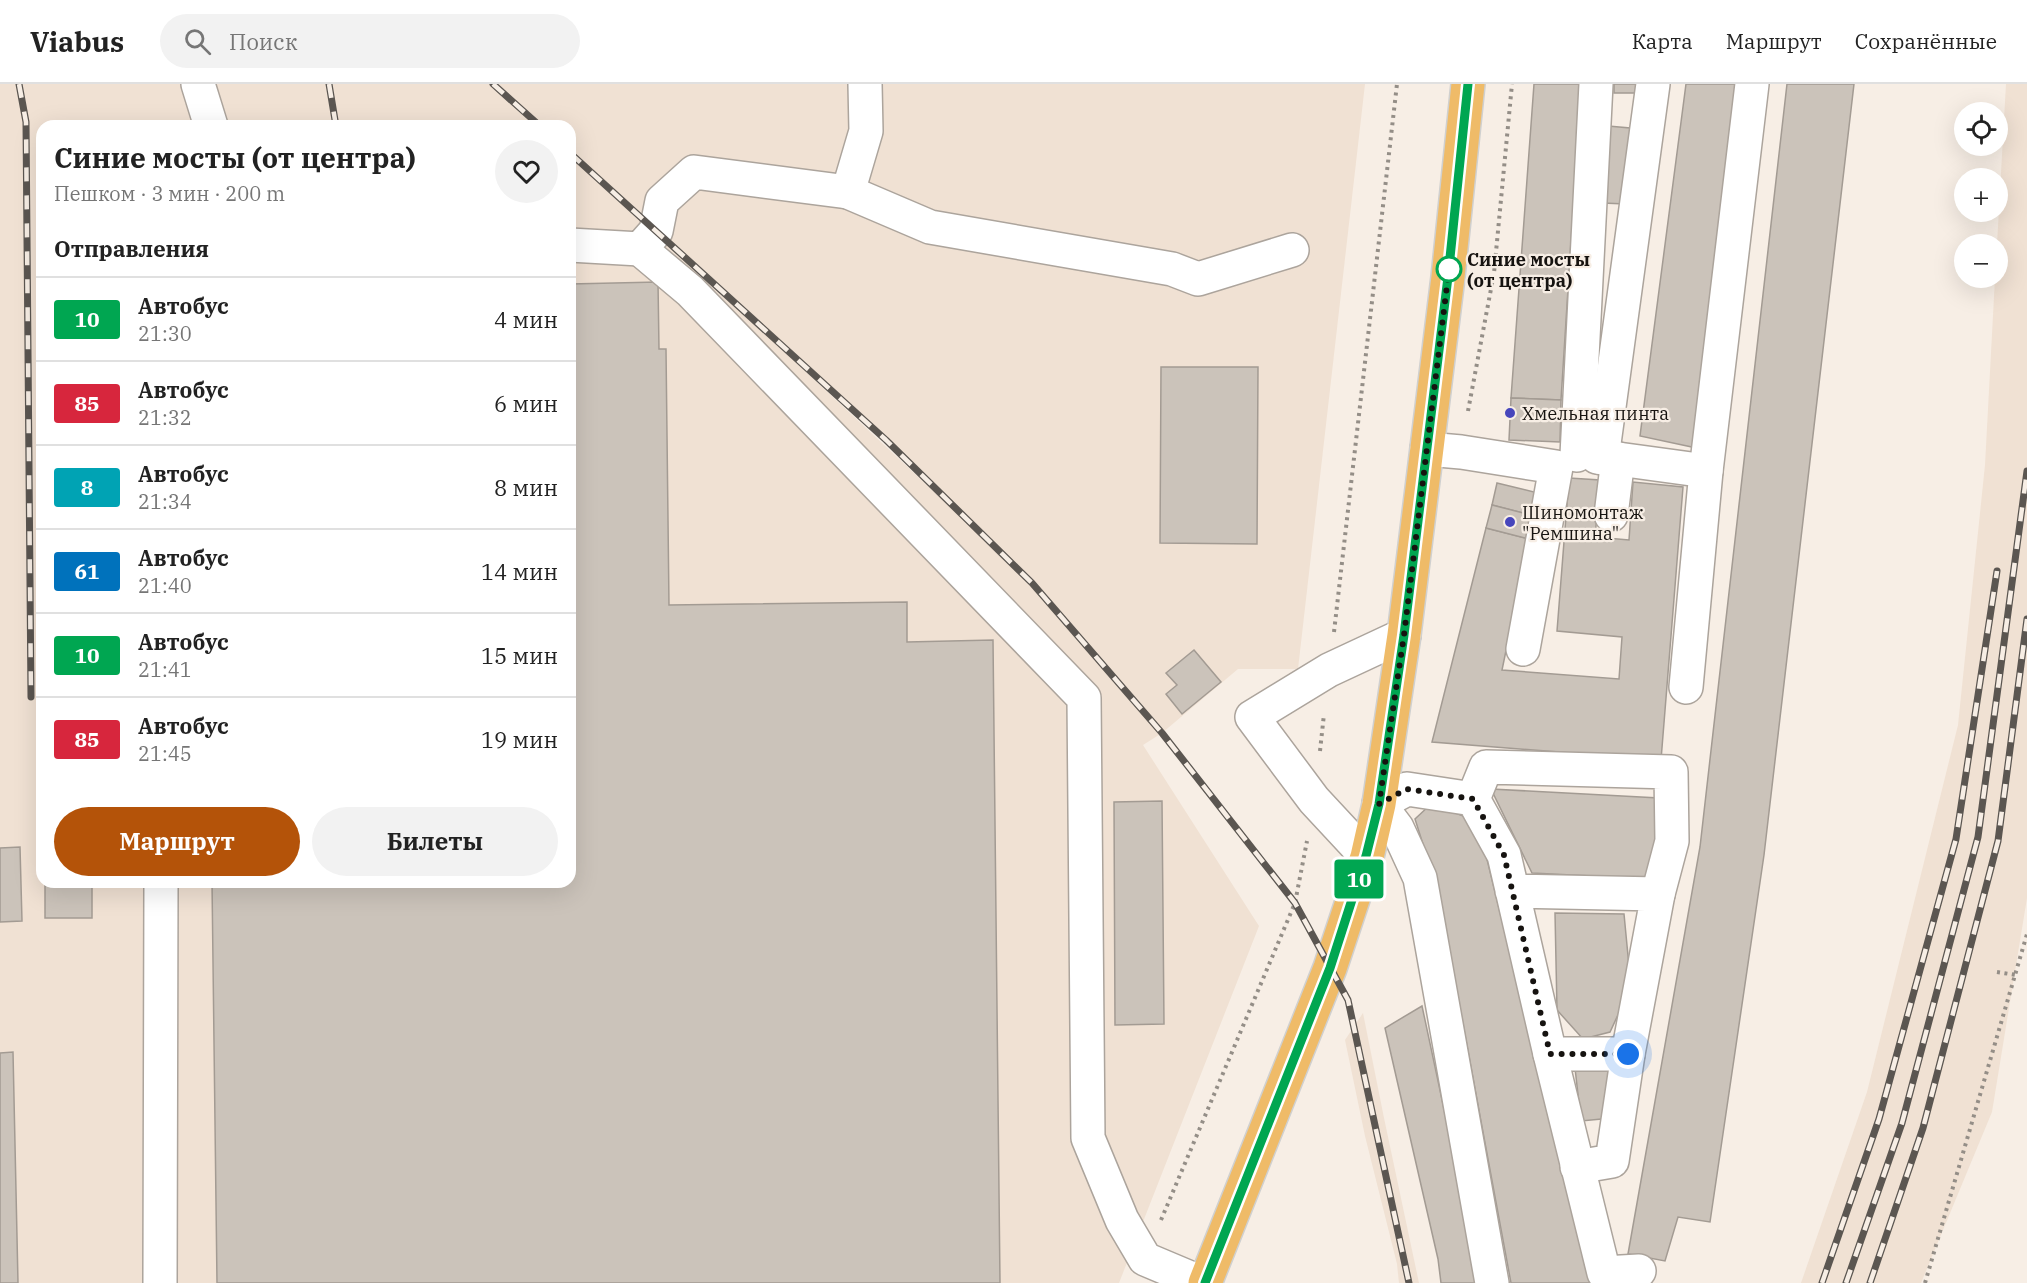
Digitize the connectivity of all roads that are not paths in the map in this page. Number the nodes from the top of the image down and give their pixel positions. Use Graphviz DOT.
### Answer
graph roads {
  1 [pos="198,84"];
  2 [pos="865,84"];
  3 [pos="1468,84"];
  4 [pos="1596,84"];
  5 [pos="1653,84"];
  6 [pos="1752,84"];
  7 [pos="209,120"];
  8 [pos="848,192"];
  9 [pos="576,245"];
  10 [pos="640,249"];
  11 [pos="1292,250"];
  12 [pos="1427,448"];
  13 [pos="1588,460"];
  14 [pos="1706,471"];
  15 [pos="1611,515"];
  16 [pos="1404,635"];
  17 [pos="1523,649"];
  18 [pos="1686,687"];
  19 [pos="1473,799"];
  20 [pos="1379,804"];
  21 [pos="1366,856"];
  22 [pos="161,888"];
  23 [pos="1512,891"];
  24 [pos="1658,894"];
  25 [pos="1550,1054"];
  26 [pos="1628,1054"];
  27 [pos="1577,1167"];
  28 [pos="1639,1271"];
  29 [pos="160,1283"];
  30 [pos="1203,1283"];
  31 [pos="1492,1283"];
  1 -- 7 [label="lane"];
  2 -- 8 [label="lane"];
  3 -- 12 [label="main road"];
  4 -- 13 [label="lane"];
  5 -- 13 [label="lane"];
  6 -- 14 [label="lane"];
  8 -- 10 [label="lane"];
  8 -- 11 [label="lane"];
  9 -- 10 [label="lane"];
  10 -- 30 [label="lane"];
  12 -- 13 [label="lane"];
  12 -- 16 [label="main road"];
  13 -- 14 [label="lane"];
  13 -- 15 [label="lane"];
  13 -- 17 [label="lane"];
  14 -- 18 [label="lane"];
  16 -- 20 [label="main road"];
  16 -- 21 [label="lane"];
  19 -- 20 [label="lane"];
  19 -- 23 [label="lane"];
  19 -- 24 [label="lane"];
  20 -- 21 [label="main road"];
  20 -- 31 [label="lane"];
  21 -- 30 [label="main road"];
  22 -- 29 [label="lane"];
  23 -- 24 [label="lane"];
  23 -- 25 [label="lane"];
  24 -- 26 [label="lane"];
  25 -- 26 [label="lane"];
  25 -- 27 [label="lane"];
  26 -- 27 [label="lane"];
  27 -- 28 [label="lane"];
}
